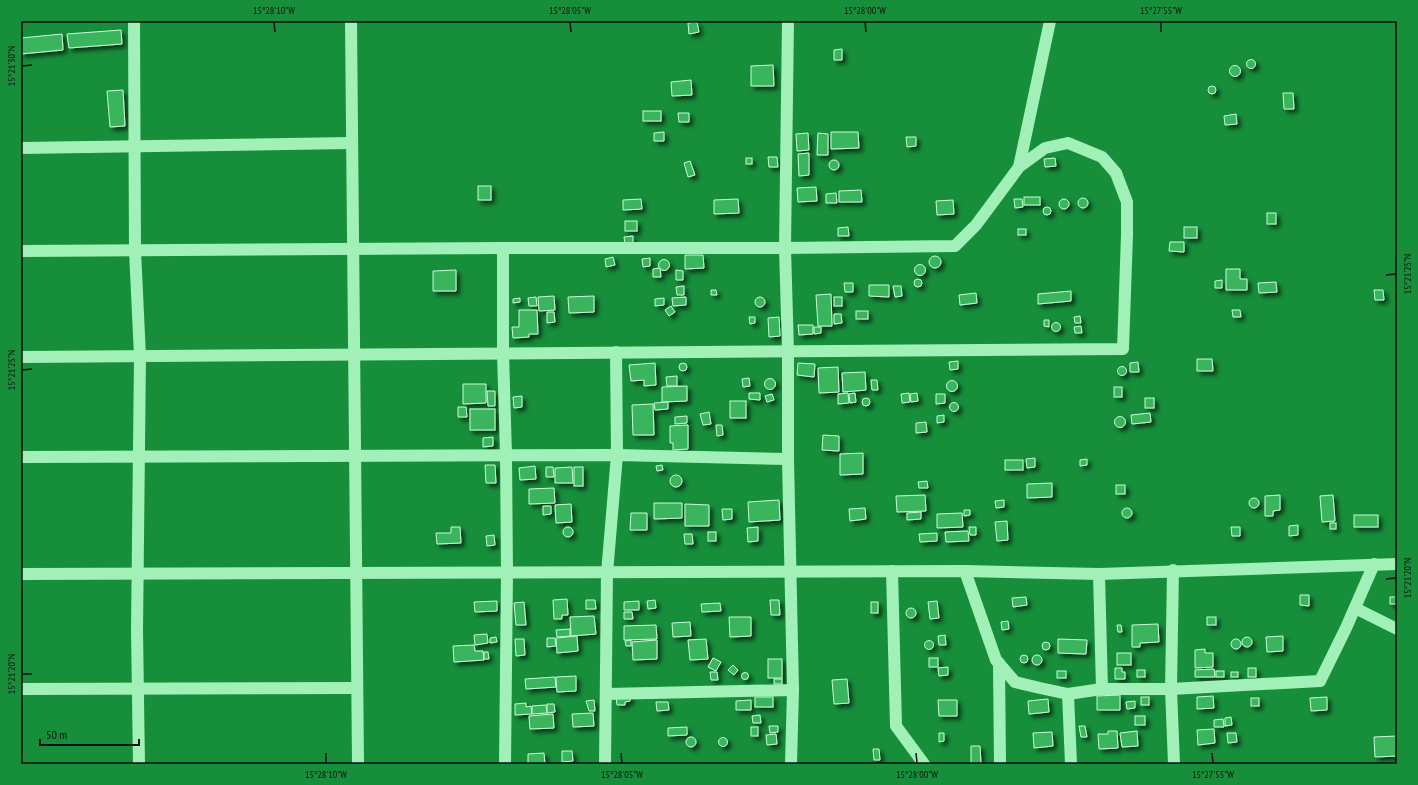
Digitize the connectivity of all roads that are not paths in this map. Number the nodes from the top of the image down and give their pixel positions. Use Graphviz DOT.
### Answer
graph roads {
  1 [pos="134,21"];
  2 [pos="351,21"];
  3 [pos="788,21"];
  4 [pos="1050,21"];
  5 [pos="352,143"];
  6 [pos="135,146"];
  7 [pos="21,148"];
  8 [pos="1019,167"];
  9 [pos="503,248"];
  10 [pos="785,248"];
  11 [pos="353,249"];
  12 [pos="21,251"];
  13 [pos="135,251"];
  14 [pos="788,351"];
  15 [pos="616,352"];
  16 [pos="503,353"];
  17 [pos="354,354"];
  18 [pos="140,356"];
  19 [pos="21,357"];
  20 [pos="506,455"];
  21 [pos="617,455"];
  22 [pos="21,456"];
  23 [pos="355,456"];
  24 [pos="139,457"];
  25 [pos="788,459"];
  26 [pos="1374,564"];
  27 [pos="1397,564"];
  28 [pos="1173,570"];
  29 [pos="791,571"];
  30 [pos="892,571"];
  31 [pos="965,571"];
  32 [pos="507,572"];
  33 [pos="356,573"];
  34 [pos="607,573"];
  35 [pos="21,574"];
  36 [pos="138,574"];
  37 [pos="1099,574"];
  38 [pos="1355,608"];
  39 [pos="1397,629"];
  40 [pos="999,663"];
  41 [pos="138,688"];
  42 [pos="357,688"];
  43 [pos="21,689"];
  44 [pos="1102,689"];
  45 [pos="1171,689"];
  46 [pos="793,690"];
  47 [pos="606,694"];
  48 [pos="1068,694"];
  49 [pos="139,764"];
  50 [pos="358,764"];
  51 [pos="505,764"];
  52 [pos="605,764"];
  53 [pos="791,764"];
  54 [pos="924,764"];
  55 [pos="1000,764"];
  56 [pos="1070,764"];
  57 [pos="1174,764"];
  1 -- 6 [label="street"];
  2 -- 5 [label="street"];
  3 -- 10 [label="street"];
  4 -- 8 [label="street"];
  5 -- 6 [label="street"];
  5 -- 11 [label="street"];
  6 -- 7 [label="street"];
  6 -- 13 [label="street"];
  8 -- 10 [label="street"];
  8 -- 14 [label="street"];
  9 -- 10 [label="street"];
  9 -- 11 [label="street"];
  9 -- 16 [label="street"];
  10 -- 14 [label="street"];
  11 -- 13 [label="street"];
  11 -- 17 [label="street"];
  12 -- 13 [label="street"];
  13 -- 18 [label="street"];
  14 -- 15 [label="street"];
  14 -- 25 [label="street"];
  15 -- 16 [label="street"];
  15 -- 21 [label="street"];
  16 -- 17 [label="street"];
  16 -- 20 [label="street"];
  17 -- 18 [label="street"];
  17 -- 23 [label="street"];
  18 -- 19 [label="street"];
  18 -- 24 [label="street"];
  20 -- 21 [label="street"];
  20 -- 23 [label="street"];
  20 -- 32 [label="street"];
  21 -- 25 [label="street"];
  21 -- 34 [label="street"];
  22 -- 24 [label="street"];
  23 -- 24 [label="street"];
  23 -- 33 [label="street"];
  24 -- 36 [label="street"];
  25 -- 29 [label="street"];
  26 -- 27 [label="street"];
  26 -- 28 [label="street"];
  26 -- 38 [label="street"];
  28 -- 37 [label="street"];
  28 -- 45 [label="street"];
  29 -- 30 [label="street"];
  29 -- 34 [label="street"];
  29 -- 46 [label="street"];
  30 -- 31 [label="street"];
  30 -- 54 [label="street"];
  31 -- 37 [label="street"];
  31 -- 40 [label="street"];
  32 -- 33 [label="street"];
  32 -- 34 [label="street"];
  32 -- 51 [label="street"];
  33 -- 36 [label="street"];
  33 -- 42 [label="street"];
  34 -- 47 [label="street"];
  35 -- 36 [label="street"];
  36 -- 41 [label="street"];
  37 -- 44 [label="street"];
  38 -- 39 [label="street"];
  38 -- 45 [label="street"];
  40 -- 48 [label="street"];
  40 -- 55 [label="street"];
  41 -- 42 [label="street"];
  41 -- 43 [label="street"];
  41 -- 49 [label="street"];
  42 -- 50 [label="street"];
  44 -- 45 [label="street"];
  44 -- 48 [label="street"];
  45 -- 57 [label="street"];
  46 -- 47 [label="street"];
  46 -- 53 [label="street"];
  47 -- 52 [label="street"];
  48 -- 56 [label="street"];
}
